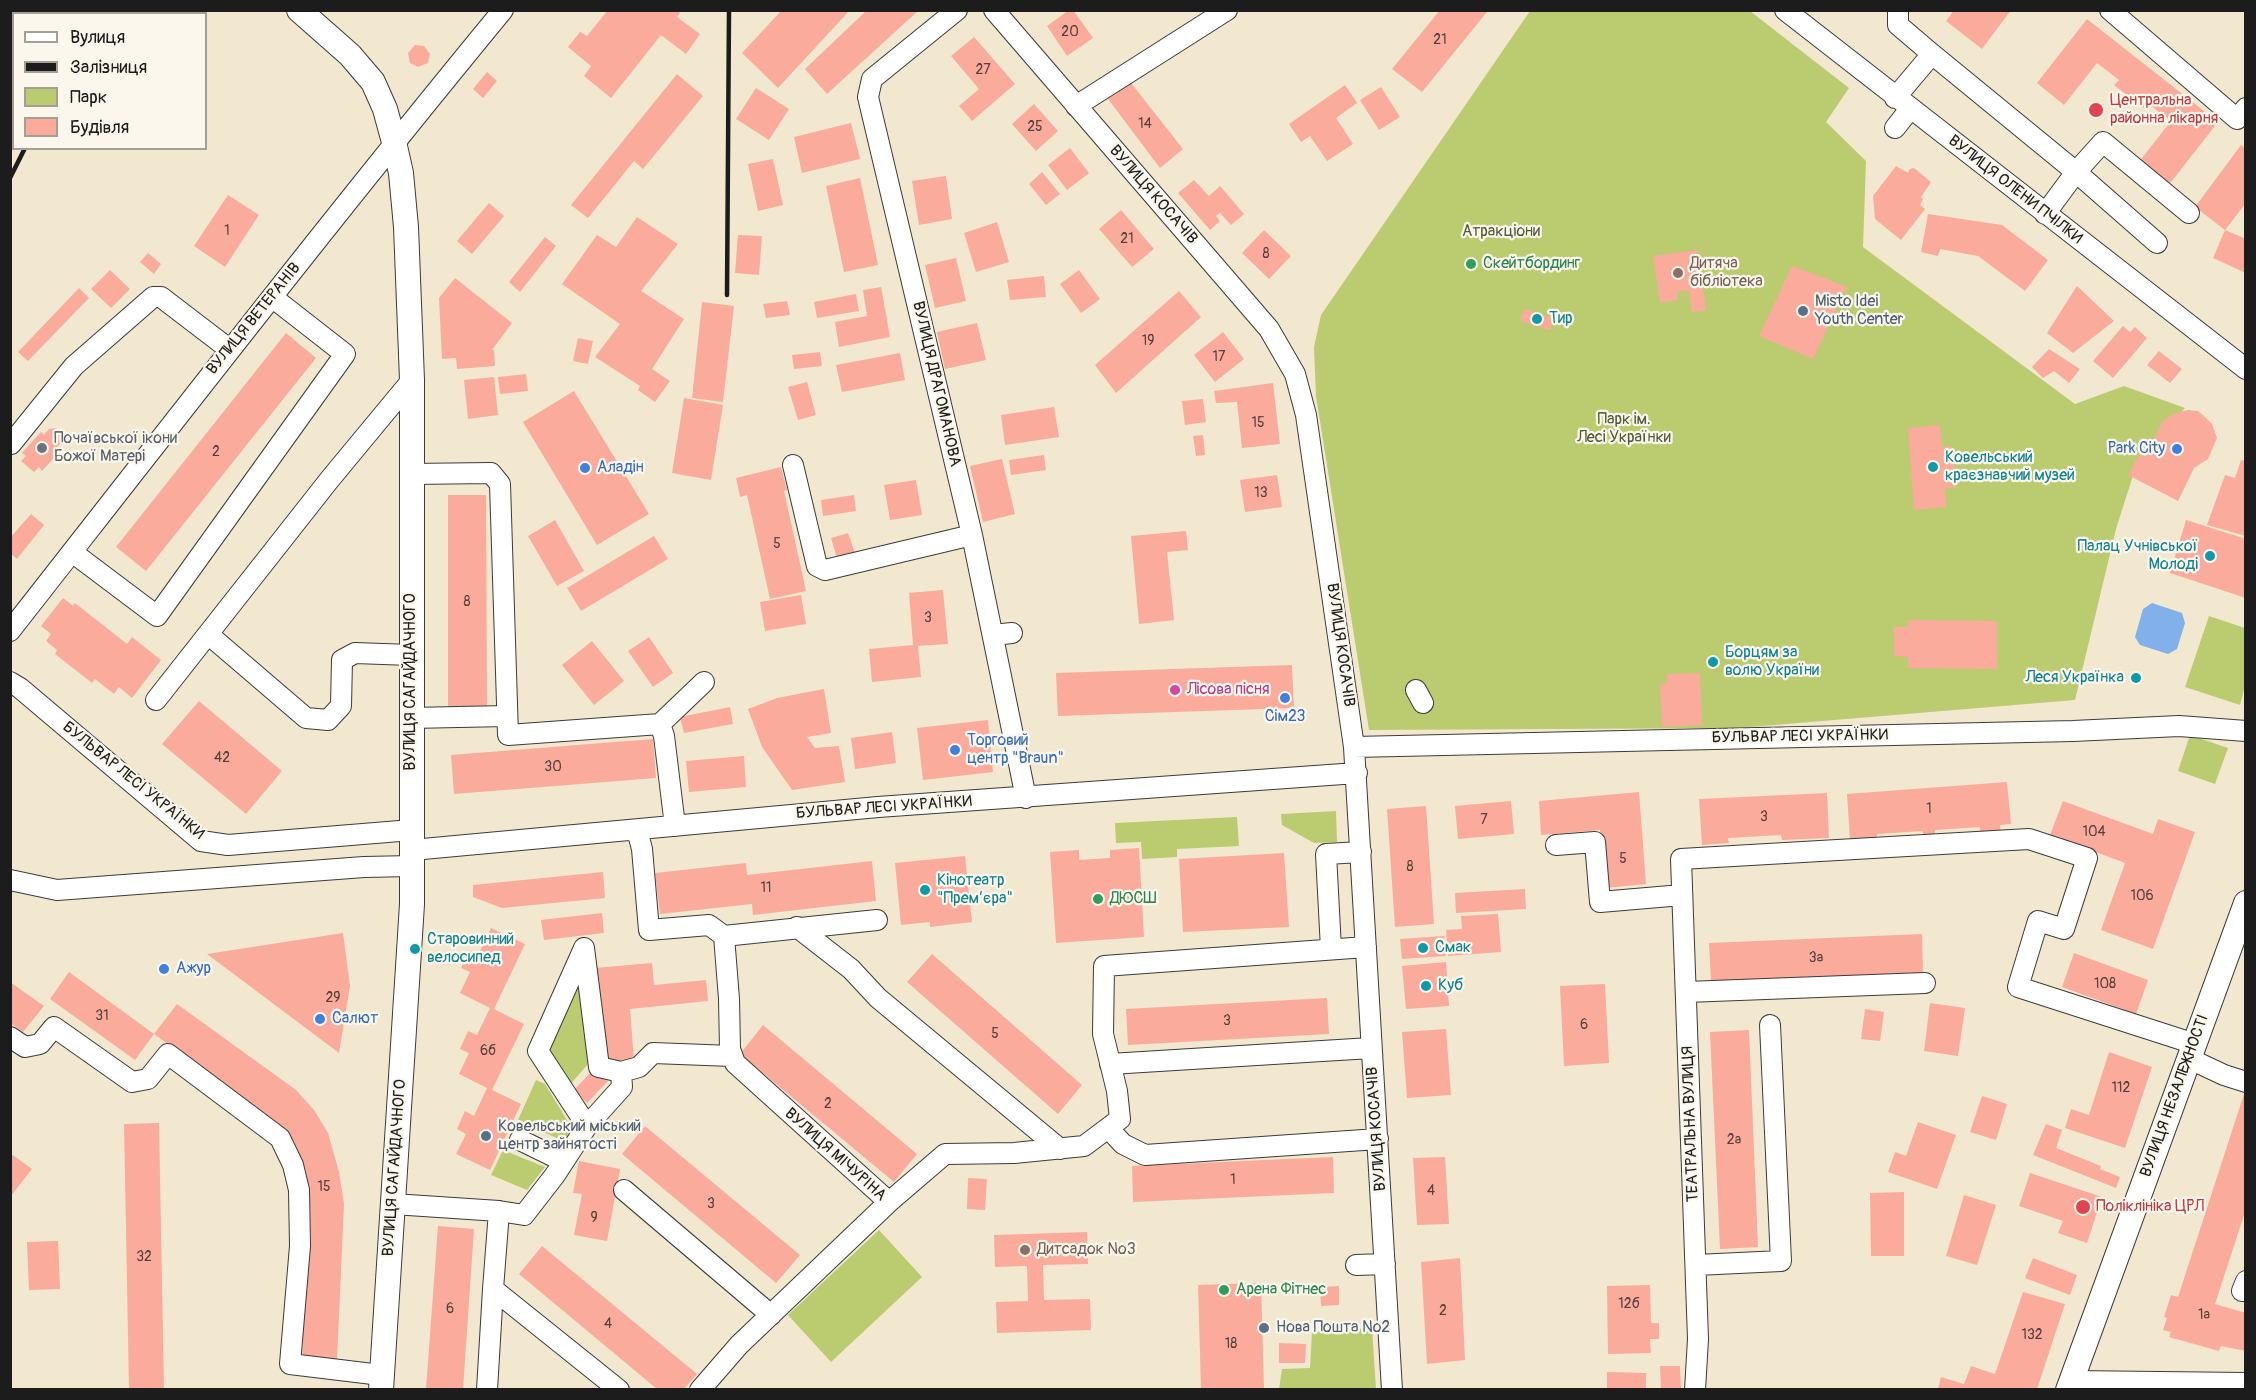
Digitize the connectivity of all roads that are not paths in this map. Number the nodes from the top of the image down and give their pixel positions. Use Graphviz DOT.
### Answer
graph roads {
  1 [pos="299,10"];
  2 [pos="503,10"];
  3 [pos="957,10"];
  4 [pos="994,10"];
  5 [pos="1227,10"];
  6 [pos="1785,10"];
  7 [pos="1898,10"];
  8 [pos="2110,10"];
  9 [pos="1932,54"];
  10 [pos="1902,103"];
  11 [pos="1076,105"];
  12 [pos="2246,108"];
  13 [pos="1895,128"];
  14 [pos="394,142"];
  15 [pos="2076,172"];
  16 [pos="2189,213"];
  17 [pos="2045,214"];
  18 [pos="2157,243"];
  19 [pos="272,297"];
  20 [pos="229,349"];
  21 [pos="2246,369"];
  22 [pos="412,380"];
  23 [pos="12,444"];
  24 [pos="793,465"];
  25 [pos="410,474"];
  26 [pos="972,535"];
  27 [pos="72,552"];
  28 [pos="10,631"];
  29 [pos="208,634"];
  30 [pos="411,655"];
  31 [pos="704,681"];
  32 [pos="10,682"];
  33 [pos="156,700"];
  34 [pos="507,716"];
  35 [pos="410,718"];
  36 [pos="660,724"];
  37 [pos="2246,731"];
  38 [pos="1354,747"];
  39 [pos="1357,773"];
  40 [pos="1026,798"];
  41 [pos="675,826"];
  42 [pos="637,830"];
  43 [pos="1556,845"];
  44 [pos="412,849"];
  45 [pos="1361,852"];
  46 [pos="10,880"];
  47 [pos="1682,895"];
  48 [pos="2246,903"];
  49 [pos="877,920"];
  50 [pos="797,927"];
  51 [pos="724,936"];
  52 [pos="1366,946"];
  53 [pos="1331,949"];
  54 [pos="1925,983"];
  55 [pos="1686,992"];
  56 [pos="1770,1025"];
  57 [pos="10,1037"];
  58 [pos="1371,1048"];
  59 [pos="2192,1051"];
  60 [pos="732,1056"];
  61 [pos="1110,1064"];
  62 [pos="621,1072"];
  63 [pos="2246,1082"];
  64 [pos="587,1126"];
  65 [pos="1108,1128"];
  66 [pos="1378,1139"];
  67 [pos="520,1140"];
  68 [pos="1060,1149"];
  69 [pos="563,1161"];
  70 [pos="624,1190"];
  71 [pos="889,1202"];
  72 [pos="393,1204"];
  73 [pos="499,1211"];
  74 [pos="1385,1264"];
  75 [pos="1356,1265"];
  76 [pos="1696,1265"];
  77 [pos="2246,1281"];
  78 [pos="493,1289"];
  79 [pos="2246,1291"];
  80 [pos="771,1315"];
  81 [pos="381,1382"];
  82 [pos="2246,1383"];
  83 [pos="2069,1385"];
  84 [pos="487,1389"];
  85 [pos="619,1389"];
  86 [pos="700,1389"];
  87 [pos="1392,1389"];
  88 [pos="1695,1389"];
  1 -- 14 [label="main road, ВУЛИЦЯ САГАЙДАЧНОГО"];
  2 -- 14 [label="street, ВУЛИЦЯ ВЕТЕРАНІВ"];
  3 -- 26 [label="street, ВУЛИЦЯ ДРАГОМАНОВА"];
  4 -- 11 [label="street, ВУЛИЦЯ КОСАЧІВ"];
  5 -- 11 [label="street"];
  6 -- 10 [label="street, ВУЛИЦЯ ОЛЕНИ ПЧІЛКИ"];
  7 -- 9 [label="street"];
  8 -- 12 [label="street"];
  9 -- 10 [label="street"];
  9 -- 15 [label="street"];
  10 -- 13 [label="street"];
  10 -- 17 [label="street, ВУЛИЦЯ ОЛЕНИ ПЧІЛКИ"];
  11 -- 38 [label="street, ВУЛИЦЯ КОСАЧІВ"];
  14 -- 19 [label="street, ВУЛИЦЯ ВЕТЕРАНІВ"];
  14 -- 22 [label="main road, ВУЛИЦЯ САГАЙДАЧНОГО"];
  15 -- 16 [label="street"];
  15 -- 17 [label="street"];
  15 -- 18 [label="street"];
  17 -- 21 [label="street, ВУЛИЦЯ ОЛЕНИ ПЧІЛКИ"];
  19 -- 20 [label="street, ВУЛИЦЯ ВЕТЕРАНІВ"];
  19 -- 27 [label="street"];
  20 -- 23 [label="street"];
  20 -- 27 [label="street, ВУЛИЦЯ ВЕТЕРАНІВ"];
  22 -- 25 [label="main road, ВУЛИЦЯ САГАЙДАЧНОГО"];
  22 -- 29 [label="street"];
  24 -- 26 [label="street"];
  25 -- 30 [label="main road, ВУЛИЦЯ САГАЙДАЧНОГО"];
  25 -- 34 [label="street"];
  26 -- 40 [label="street, ВУЛИЦЯ ДРАГОМАНОВА"];
  27 -- 28 [label="street, ВУЛИЦЯ ВЕТЕРАНІВ"];
  29 -- 30 [label="street"];
  29 -- 33 [label="street"];
  30 -- 35 [label="main road, ВУЛИЦЯ САГАЙДАЧНОГО"];
  31 -- 36 [label="street"];
  32 -- 44 [label="street, БУЛЬВАР ЛЕСІ УКРАЇНКИ"];
  34 -- 35 [label="street"];
  34 -- 36 [label="street"];
  35 -- 44 [label="main road, ВУЛИЦЯ САГАЙДАЧНОГО"];
  36 -- 41 [label="street"];
  37 -- 38 [label="street, БУЛЬВАР ЛЕСІ УКРАЇНКИ"];
  38 -- 39 [label="street, ВУЛИЦЯ КОСАЧІВ"];
  39 -- 40 [label="street, БУЛЬВАР ЛЕСІ УКРАЇНКИ"];
  39 -- 45 [label="street, ВУЛИЦЯ КОСАЧІВ"];
  40 -- 41 [label="street, БУЛЬВАР ЛЕСІ УКРАЇНКИ"];
  41 -- 42 [label="street, БУЛЬВАР ЛЕСІ УКРАЇНКИ"];
  42 -- 44 [label="street, БУЛЬВАР ЛЕСІ УКРАЇНКИ"];
  42 -- 51 [label="street"];
  43 -- 47 [label="street"];
  44 -- 46 [label="street, БУЛЬВАР ЛЕСІ УКРАЇНКИ"];
  44 -- 72 [label="main road, ВУЛИЦЯ САГАЙДАЧНОГО"];
  45 -- 52 [label="street, ВУЛИЦЯ КОСАЧІВ"];
  45 -- 53 [label="street"];
  47 -- 55 [label="street, ТЕАТРАЛЬНА ВУЛИЦЯ"];
  47 -- 59 [label="street, ТЕАТРАЛЬНА ВУЛИЦЯ"];
  48 -- 59 [label="main road, ВУЛИЦЯ НЕЗАЛЕЖНОСТІ"];
  49 -- 50 [label="street"];
  50 -- 51 [label="street"];
  50 -- 68 [label="street"];
  51 -- 60 [label="street"];
  52 -- 53 [label="street"];
  52 -- 58 [label="street, ВУЛИЦЯ КОСАЧІВ"];
  53 -- 61 [label="street"];
  54 -- 55 [label="street"];
  55 -- 76 [label="street, ТЕАТРАЛЬНА ВУЛИЦЯ"];
  56 -- 76 [label="street"];
  57 -- 81 [label="street"];
  58 -- 61 [label="street"];
  58 -- 66 [label="street, ВУЛИЦЯ КОСАЧІВ"];
  59 -- 63 [label="street"];
  59 -- 83 [label="main road, ВУЛИЦЯ НЕЗАЛЕЖНОСТІ"];
  60 -- 62 [label="street"];
  60 -- 71 [label="street, ВУЛИЦЯ МІЧУРІНА"];
  61 -- 65 [label="street"];
  62 -- 64 [label="street"];
  62 -- 64 [label="street"];
  64 -- 69 [label="street"];
  65 -- 66 [label="street"];
  65 -- 68 [label="street"];
  66 -- 74 [label="street, ВУЛИЦЯ КОСАЧІВ"];
  67 -- 69 [label="street"];
  68 -- 71 [label="street"];
  69 -- 73 [label="street"];
  70 -- 80 [label="street"];
  71 -- 80 [label="street, ВУЛИЦЯ МІЧУРІНА"];
  72 -- 73 [label="street"];
  72 -- 81 [label="main road, ВУЛИЦЯ САГАЙДАЧНОГО"];
  73 -- 78 [label="street"];
  74 -- 75 [label="street"];
  74 -- 87 [label="street, ВУЛИЦЯ КОСАЧІВ"];
  76 -- 88 [label="street, ТЕАТРАЛЬНА ВУЛИЦЯ"];
  77 -- 79 [label="street"];
  78 -- 84 [label="street"];
  78 -- 85 [label="street"];
  80 -- 86 [label="street, ВУЛИЦЯ МІЧУРІНА"];
  82 -- 83 [label="street"];
}
